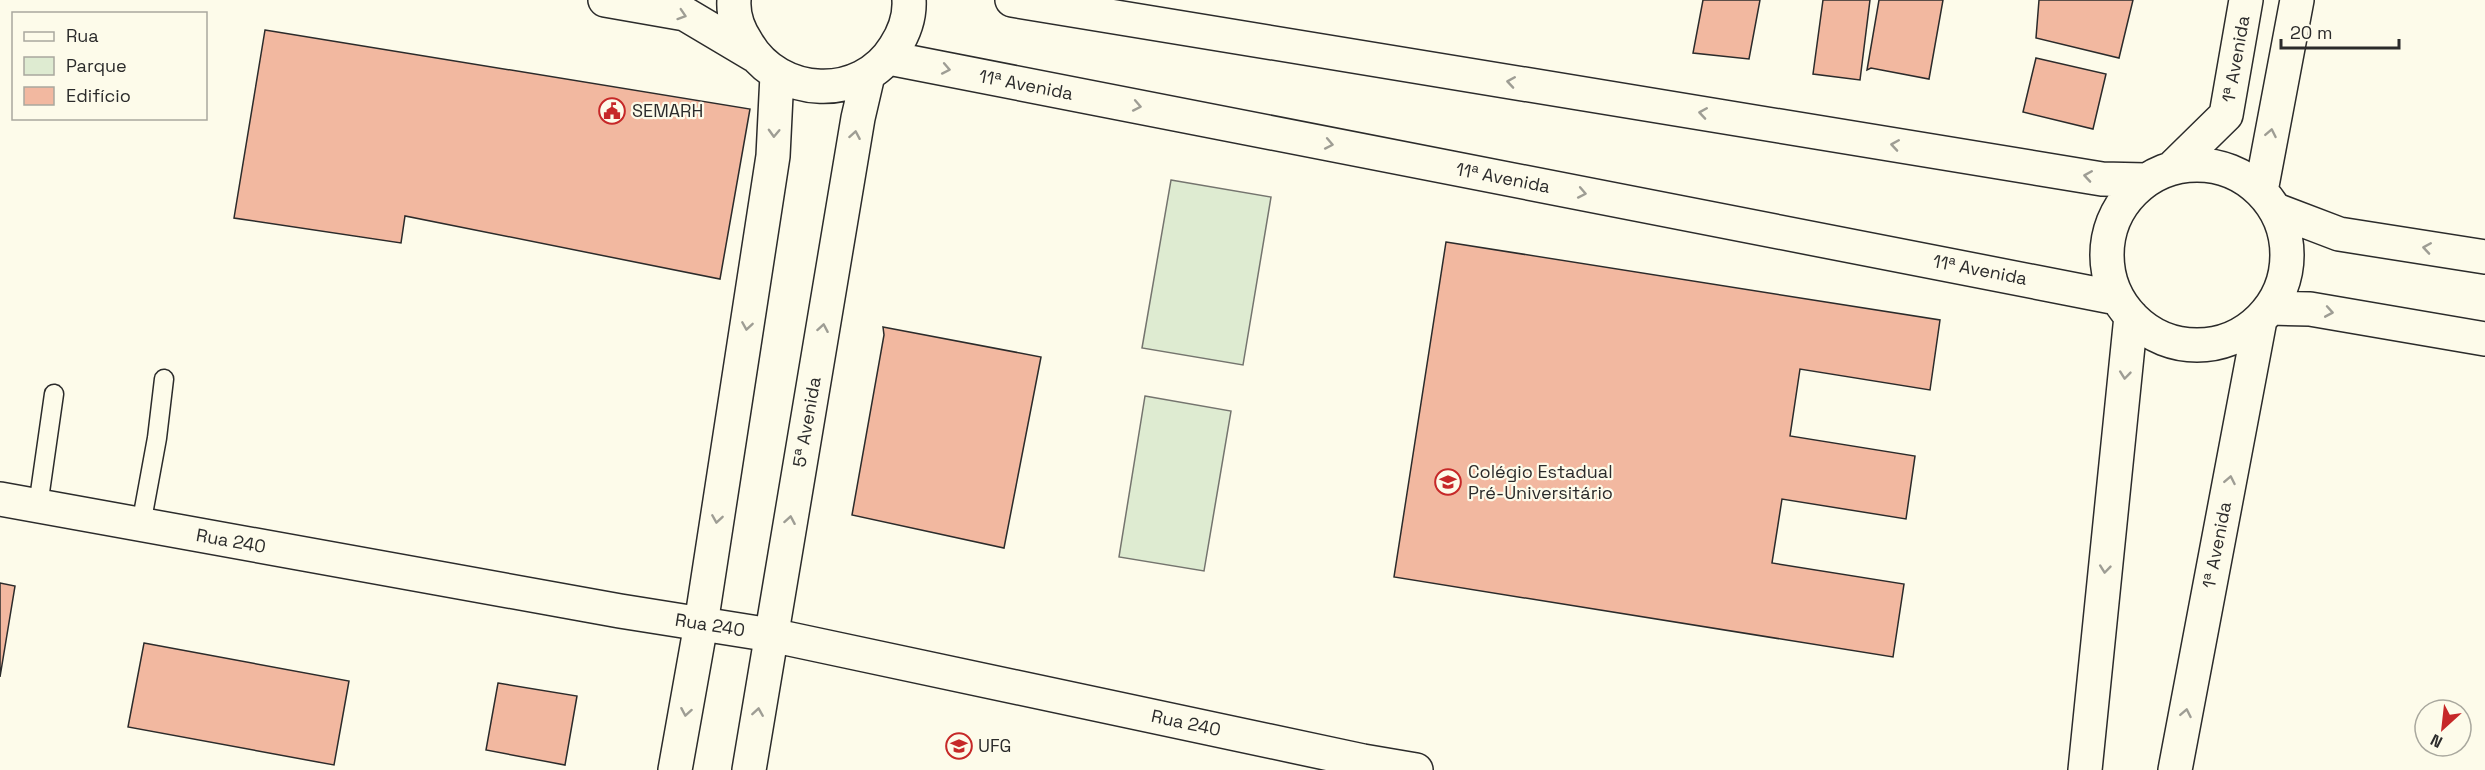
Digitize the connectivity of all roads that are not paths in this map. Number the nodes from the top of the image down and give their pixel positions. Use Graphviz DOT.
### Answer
graph roads {
  1 [pos="605,0"];
  2 [pos="734,0"];
  3 [pos="909,0"];
  4 [pos="1012,0"];
  5 [pos="2246,0"];
  6 [pos="2297,0"];
  7 [pos="765,65"];
  8 [pos="878,66"];
  9 [pos="2159,174"];
  10 [pos="2268,200"];
  11 [pos="2485,257"];
  12 [pos="2124,307"];
  13 [pos="2265,314"];
  14 [pos="2485,339"];
  15 [pos="164,379"];
  16 [pos="54,394"];
  17 [pos="0,499"];
  18 [pos="38,506"];
  19 [pos="141,525"];
  20 [pos="701,624"];
  21 [pos="771,635"];
  22 [pos="1362,765"];
  23 [pos="675,770"];
  24 [pos="749,770"];
  25 [pos="1416,770"];
  26 [pos="2085,770"];
  27 [pos="2175,770"];
  1 -- 7 [label="main road, one-way"];
  2 -- 7 [label="main road"];
  3 -- 8 [label="main road, 5ª Avenida"];
  9 -- 4 [label="main road, one-way"];
  5 -- 9 [label="main road, 1ª Avenida"];
  10 -- 6 [label="main road, one-way"];
  7 -- 8 [label="main road"];
  7 -- 20 [label="main road, one-way"];
  8 -- 12 [label="main road, 11ª Avenida, one-way"];
  21 -- 8 [label="main road, 5ª Avenida, one-way"];
  9 -- 10 [label="main road"];
  9 -- 12 [label="main road"];
  11 -- 10 [label="main road, one-way"];
  10 -- 13 [label="main road"];
  12 -- 13 [label="main road"];
  12 -- 26 [label="main road, one-way"];
  13 -- 14 [label="main road, one-way"];
  27 -- 13 [label="main road, 1ª Avenida, one-way"];
  15 -- 19 [label="lane"];
  16 -- 18 [label="lane"];
  17 -- 18 [label="main road, Rua 240"];
  18 -- 19 [label="main road, Rua 240"];
  19 -- 20 [label="main road, Rua 240"];
  20 -- 21 [label="main road, Rua 240"];
  20 -- 23 [label="main road, one-way"];
  21 -- 22 [label="main road, Rua 240"];
  24 -- 21 [label="main road, 5ª Avenida, one-way"];
  22 -- 25 [label="main road, Rua 240"];
}
